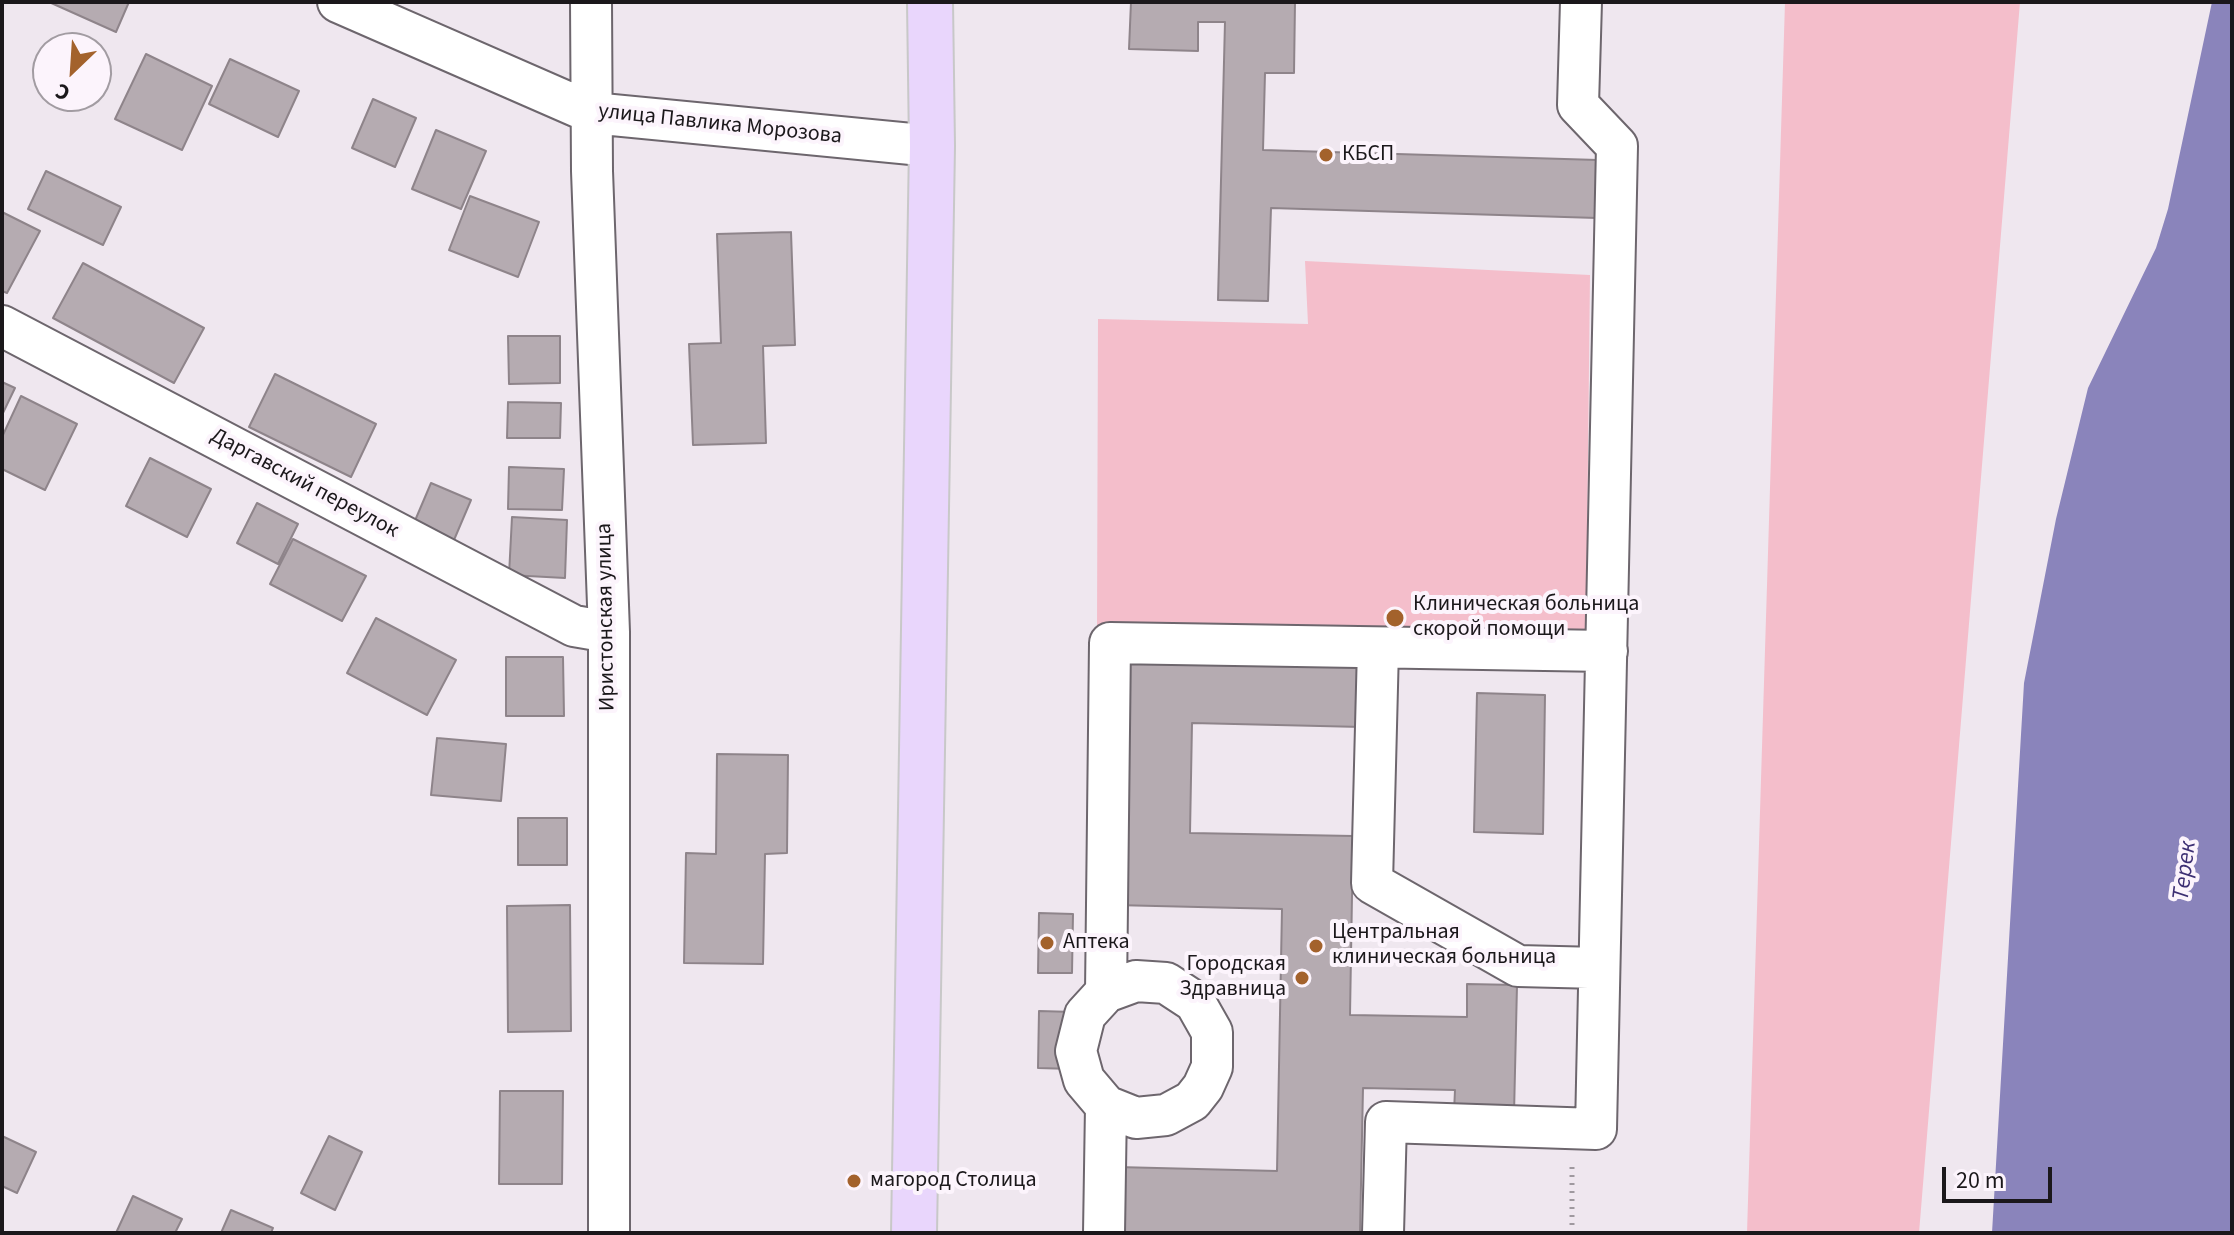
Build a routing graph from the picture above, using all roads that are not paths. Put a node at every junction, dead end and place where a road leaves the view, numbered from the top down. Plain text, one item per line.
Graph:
1 (338, 2) edge
2 (591, 2) edge
3 (930, 2) edge
4 (1581, 2) edge
5 (592, 113) junction
6 (932, 146) junction
7 (2, 326) edge
8 (609, 632) junction
9 (1378, 648) junction
10 (1607, 651) junction
11 (1599, 968) junction
12 (1106, 992) junction
13 (1106, 1106) junction
14 (609, 1233) edge
15 (914, 1233) edge
16 (1104, 1233) edge
17 (1383, 1233) edge

1 - 5 street, улица Павлика Морозова
2 - 5 street, Иристонская улица
3 - 6 main road
4 - 10 street
5 - 6 street, улица Павлика Морозова
5 - 8 street, Иристонская улица
6 - 15 main road
7 - 8 street, Даргавский переулок
8 - 14 street, Иристонская улица
9 - 10 street
9 - 11 street
9 - 12 street
10 - 11 street
11 - 17 street
12 - 13 street
12 - 13 street
13 - 16 street

